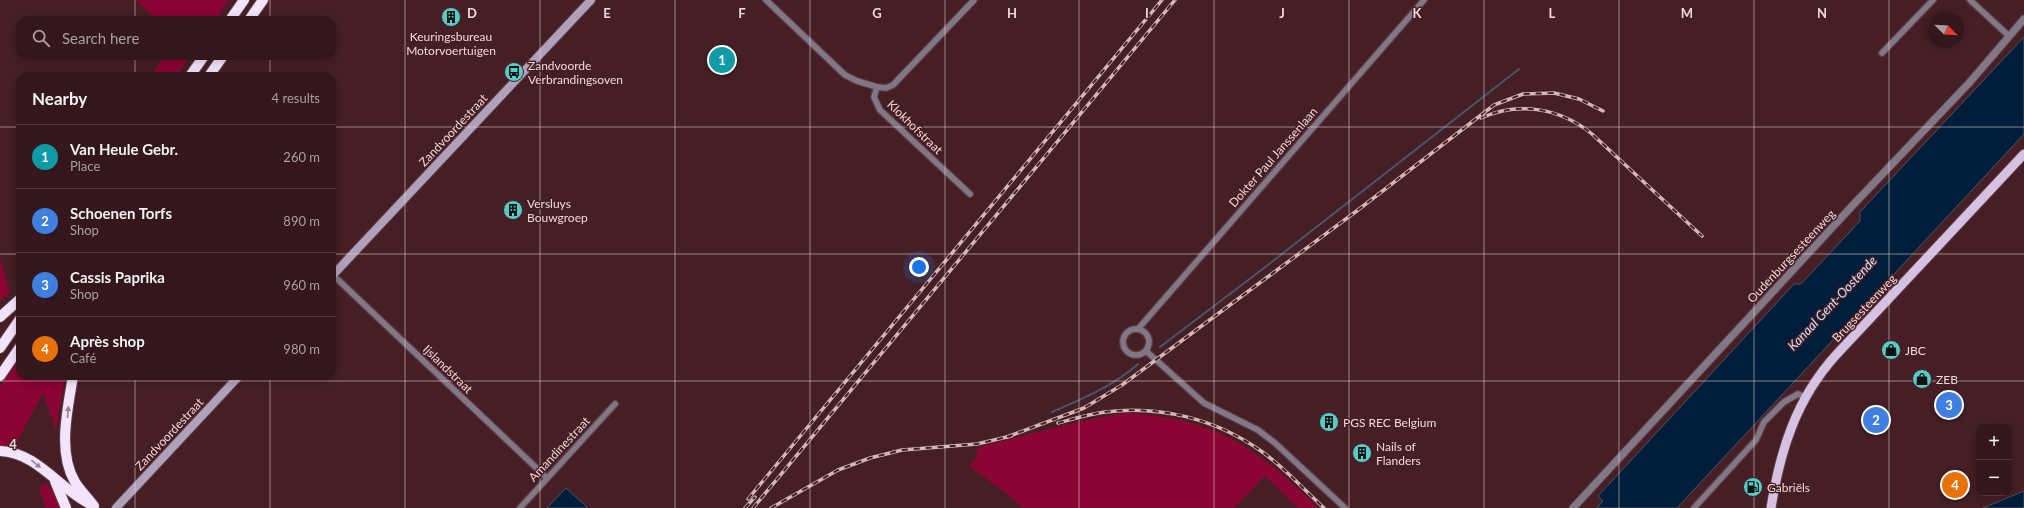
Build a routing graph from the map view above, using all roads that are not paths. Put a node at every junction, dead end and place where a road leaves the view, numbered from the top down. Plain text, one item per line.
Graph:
1 (244, 0) edge
2 (262, 0) edge
3 (591, 0) edge
4 (766, 0) edge
5 (974, 0) edge
6 (1424, 0) edge
7 (1933, 0) edge
8 (1970, 0) edge
9 (233, 16) edge
10 (251, 16) edge
11 (2024, 19) edge
12 (2008, 36) junction
13 (1882, 53) dead end
14 (201, 60) edge
15 (220, 60) edge
16 (193, 72) edge
17 (212, 72) edge
18 (877, 86) junction
19 (2024, 154) edge
20 (970, 194) dead end
21 (336, 273) edge
22 (336, 279) edge
23 (16, 303) edge
24 (0, 317) edge
25 (16, 325) edge
26 (1138, 329) junction
27 (0, 348) edge
28 (1146, 351) junction
29 (16, 353) edge
30 (0, 376) edge
31 (72, 380) edge
32 (235, 380) edge
33 (1805, 397) junction
34 (615, 404) dead end
35 (0, 451) edge
36 (547, 478) junction
37 (55, 480) junction
38 (96, 507) edge
39 (66, 508) edge
40 (116, 508) edge
41 (520, 508) edge
42 (1345, 508) edge
43 (1573, 508) edge
44 (1694, 508) edge
45 (1771, 508) edge

1 - 9 highway
2 - 10 highway
3 - 21 main road, Zandvoordestraat
4 - 18 street
5 - 18 street
6 - 26 street, Dokter Paul Janssenlaan
7 - 13 street
8 - 12 street
11 - 12 street, Oudenburgsesteenweg
12 - 43 street, Oudenburgsesteenweg
14 - 16 highway
15 - 17 highway
18 - 20 street, Klokhofstraat
19 - 33 main road, Brugsesteenweg
22 - 36 street, Ijslandstraat
23 - 24 highway
25 - 27 highway
26 - 28 street
26 - 28 street, Dokter Paul Janssenlaan
28 - 42 street
29 - 30 highway
38 -> 31 highway
32 - 40 main road, Zandvoordestraat
33 - 44 street
33 - 45 main road, Brugsesteenweg
34 - 36 street, Amandinestraat
35 -> 37 highway
36 - 41 street, Amandinestraat
37 - 38 highway
37 - 39 highway

